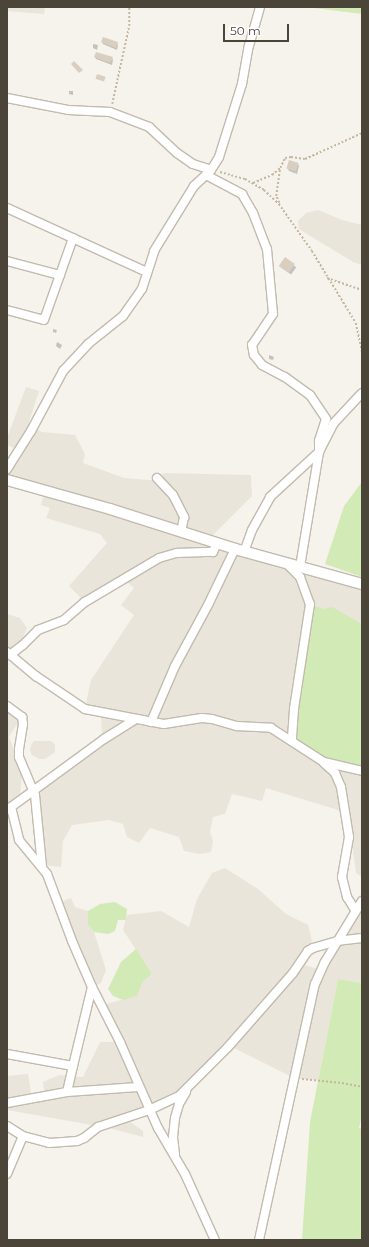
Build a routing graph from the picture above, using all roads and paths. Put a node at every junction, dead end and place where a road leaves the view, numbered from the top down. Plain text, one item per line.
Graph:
1 (129, 7) edge
2 (260, 7) edge
3 (7, 98) edge
4 (110, 112) junction
5 (362, 133) edge
6 (280, 168) junction
7 (208, 173) junction
8 (252, 183) junction
9 (279, 204) junction
10 (7, 208) edge
11 (73, 238) junction
12 (7, 261) edge
13 (147, 272) junction
14 (60, 275) junction
15 (327, 278) junction
16 (362, 290) edge
17 (7, 310) edge
18 (362, 352) edge
19 (362, 393) edge
20 (319, 452) junction
21 (7, 469) edge
22 (157, 478) dead end
23 (7, 480) edge
24 (181, 532) junction
25 (217, 543) junction
26 (240, 550) junction
27 (286, 563) junction
28 (300, 567) junction
29 (362, 584) edge
30 (9, 653) edge
31 (7, 706) edge
32 (135, 720) junction
33 (151, 722) junction
34 (292, 741) junction
35 (324, 762) junction
36 (362, 771) edge
37 (33, 790) junction
38 (9, 808) edge
39 (42, 866) junction
40 (362, 901) edge
41 (355, 910) junction
42 (362, 938) edge
43 (337, 941) junction
44 (92, 987) junction
45 (7, 1054) edge
46 (73, 1066) junction
47 (294, 1078) junction
48 (138, 1087) junction
49 (362, 1087) edge
50 (187, 1090) junction
51 (67, 1092) junction
52 (7, 1103) edge
53 (149, 1110) junction
54 (7, 1126) edge
55 (23, 1136) junction
56 (175, 1155) junction
57 (7, 1174) edge
58 (215, 1240) edge
59 (259, 1240) edge

1 - 4 path
2 - 7 street
3 - 4 street
4 - 7 street
5 - 6 path
6 - 8 path
6 - 9 path
7 - 8 path
7 - 13 street
7 - 20 street
8 - 9 path
9 - 15 path
10 - 11 street
11 - 13 street
11 - 14 street
12 - 14 street
13 - 21 street
14 - 17 street
15 - 16 path
15 - 18 path
19 - 20 street
20 - 26 street
20 - 28 street
22 - 24 street
23 - 24 street
24 - 25 street
25 - 26 street
25 - 30 street
26 - 27 street
26 - 33 street
27 - 28 street
27 - 34 street
28 - 29 street
30 - 32 street
31 - 37 street
32 - 33 street
32 - 37 street
33 - 34 street
34 - 35 street
35 - 36 street
35 - 41 street
37 - 38 street
37 - 39 street
38 - 39 street
39 - 44 street
40 - 41 street
41 - 43 street
42 - 43 street
43 - 47 street
43 - 50 street
44 - 46 street
44 - 48 street
45 - 46 street
46 - 51 street
47 - 49 path
47 - 59 street
48 - 51 street
48 - 53 street
50 - 53 street
50 - 56 street
51 - 52 street
53 - 55 street
53 - 56 street
54 - 55 street
55 - 57 street
56 - 58 street

